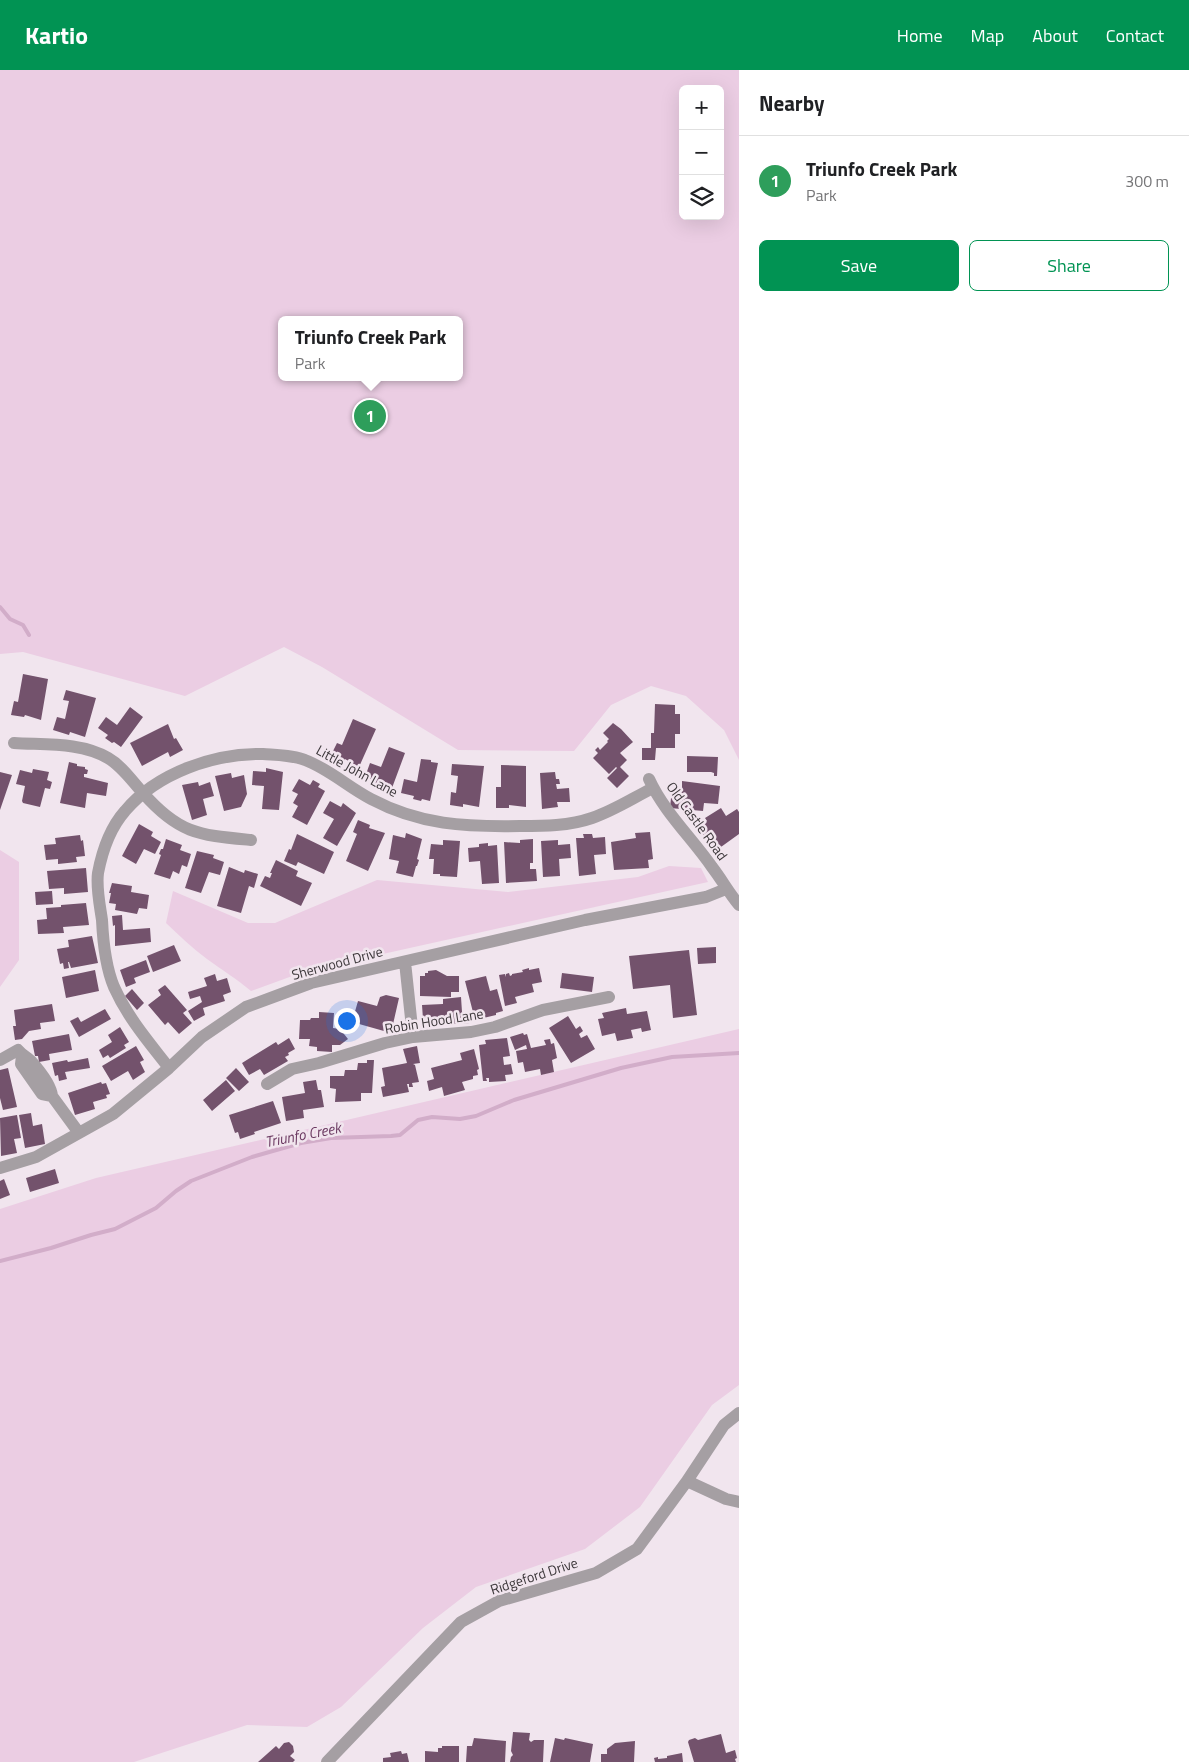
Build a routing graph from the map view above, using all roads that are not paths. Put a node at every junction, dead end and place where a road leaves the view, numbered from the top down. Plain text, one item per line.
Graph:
1 (14, 744) dead end
2 (651, 784) joint
3 (143, 794) junction
4 (251, 840) dead end
5 (726, 889) junction
6 (739, 905) edge
7 (405, 962) junction
8 (609, 998) dead end
9 (413, 1037) junction
10 (0, 1060) edge
11 (169, 1068) junction
12 (267, 1084) dead end
13 (80, 1133) junction
14 (0, 1168) edge
15 (739, 1413) edge
16 (687, 1481) junction
17 (739, 1502) edge
18 (327, 1762) edge

1 - 3 street
2 - 3 street, Little John Lane
2 - 5 street, Old Castle Road
3 - 4 street
3 - 11 street, Little John Lane
5 - 6 street, Old Castle Road
5 - 7 street, Sherwood Drive
7 - 9 street
7 - 11 street, Sherwood Drive
8 - 9 street, Robin Hood Lane
9 - 12 street, Robin Hood Lane
10 - 13 street
11 - 13 street, Sherwood Drive
13 - 14 street, Sherwood Drive
15 - 16 street, Ridgeford Drive
16 - 17 street
16 - 18 street, Ridgeford Drive

